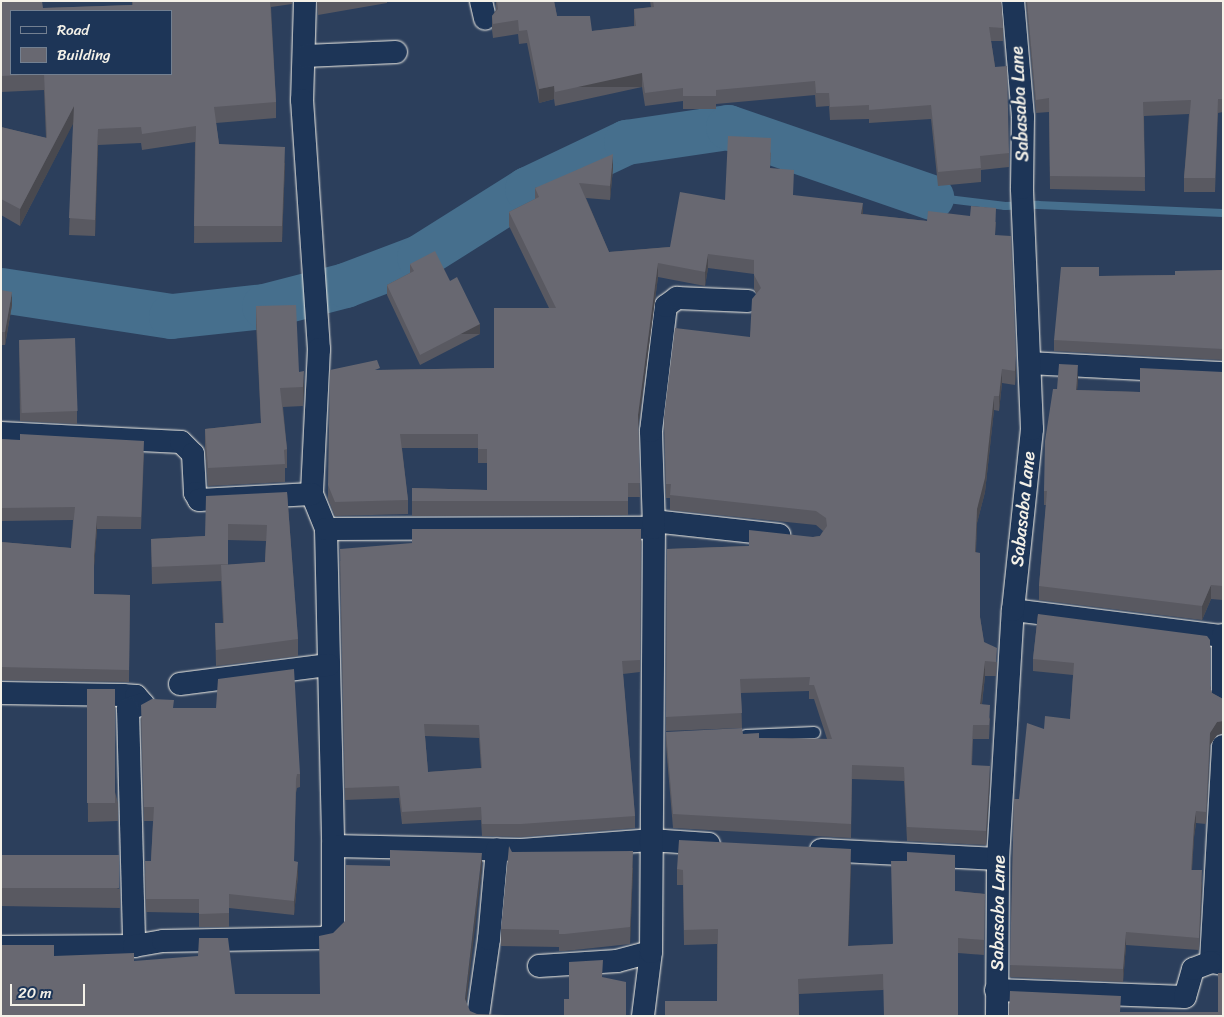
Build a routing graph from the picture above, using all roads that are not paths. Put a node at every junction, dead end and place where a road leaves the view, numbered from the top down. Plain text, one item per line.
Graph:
1 (305, 1) edge
2 (1014, 1) edge
3 (396, 52) dead end
4 (305, 56) junction
5 (748, 301) dead end
6 (1030, 363) junction
7 (1223, 372) edge
8 (1, 433) edge
9 (312, 494) junction
10 (654, 525) junction
11 (326, 529) junction
12 (805, 538) edge
13 (1013, 610) junction
14 (1223, 636) edge
15 (329, 665) junction
16 (180, 684) dead end
17 (1, 693) edge
18 (1223, 698) edge
19 (814, 732) dead end
20 (729, 735) edge
21 (1223, 746) edge
22 (650, 840) junction
23 (333, 846) junction
24 (728, 846) edge
25 (497, 849) junction
26 (796, 849) edge
27 (998, 860) junction
28 (1, 946) edge
29 (134, 946) junction
30 (651, 952) junction
31 (1217, 963) edge
32 (539, 966) dead end
33 (996, 990) junction
34 (478, 1016) edge
35 (643, 1016) edge
36 (997, 1016) edge

1 - 4 street
2 - 6 street, Sabasaba Lane
3 - 4 street
4 - 9 street
5 - 10 street
6 - 7 street
6 - 13 street, Sabasaba Lane
8 - 9 street
9 - 11 street
10 - 11 street
10 - 12 street
10 - 22 street
11 - 15 street
13 - 14 street
13 - 27 street, Sabasaba Lane
14 - 18 street
15 - 16 street
15 - 23 street
17 - 29 street
19 - 20 lane
21 - 31 street
22 - 24 street
22 - 25 street
22 - 30 street
23 - 25 street
23 - 29 street
25 - 34 street
26 - 27 street
27 - 33 street, Sabasaba Lane
28 - 29 street
30 - 32 street
30 - 35 street
31 - 33 street
33 - 36 street, Sabasaba Lane

